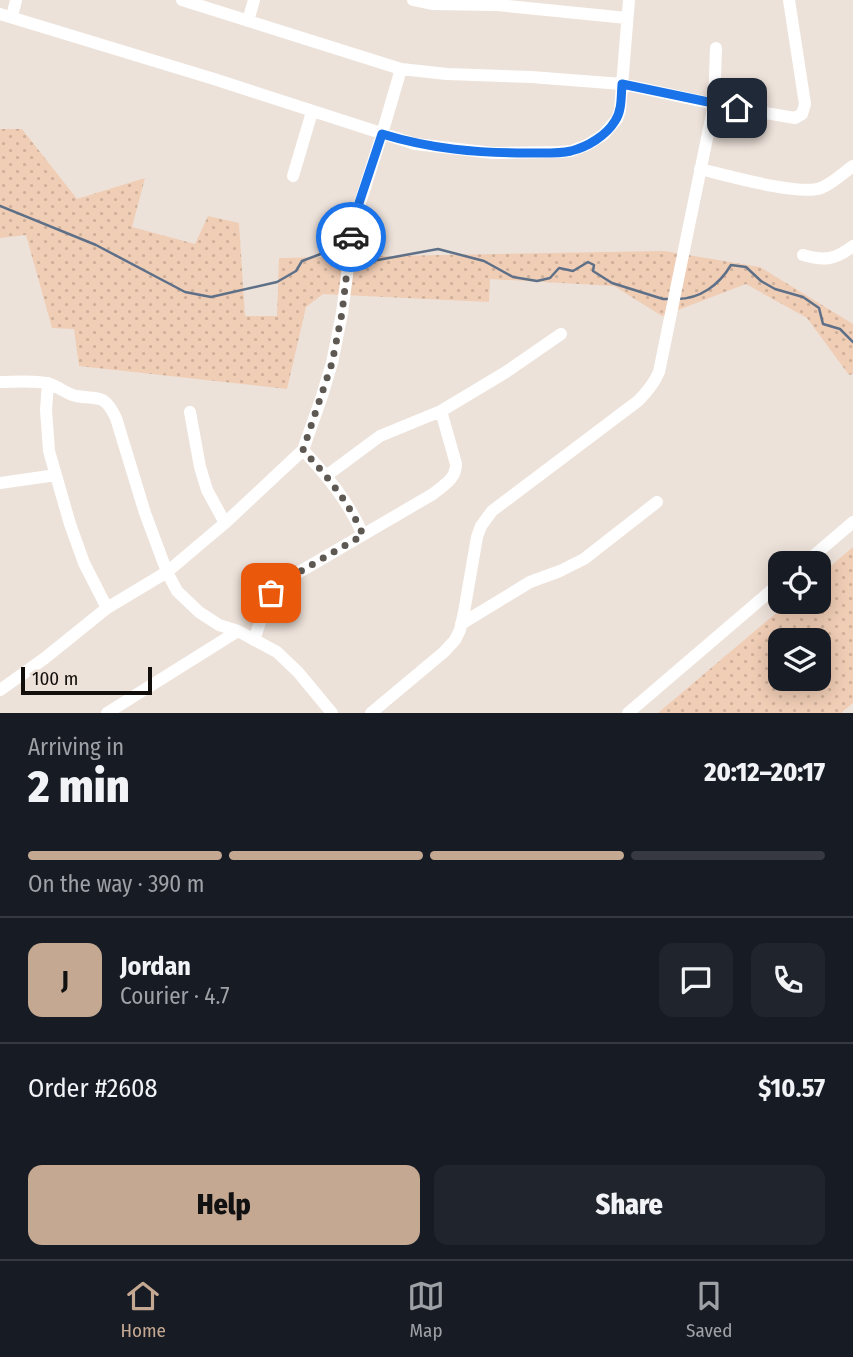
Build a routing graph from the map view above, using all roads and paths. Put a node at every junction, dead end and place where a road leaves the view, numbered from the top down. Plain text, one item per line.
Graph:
1 (16, 0) edge
2 (182, 0) edge
3 (254, 0) edge
4 (413, 0) edge
5 (629, 0) edge
6 (789, 0) edge
7 (6, 15) edge
8 (627, 18) junction
9 (248, 21) junction
10 (716, 48) dead end
11 (401, 69) junction
12 (622, 84) junction
13 (714, 104) junction
14 (312, 112) junction
15 (382, 134) junction
16 (853, 166) edge
17 (700, 169) junction
18 (293, 176) dead end
19 (853, 246) edge
20 (803, 254) dead end
21 (561, 334) dead end
22 (0, 382) edge
23 (48, 383) junction
24 (441, 411) junction
25 (190, 412) dead end
26 (303, 450) junction
27 (55, 475) junction
28 (326, 476) junction
29 (0, 483) edge
30 (657, 502) dead end
31 (853, 522) edge
32 (225, 523) junction
33 (363, 535) junction
34 (819, 551) edge
35 (167, 572) junction
36 (768, 593) edge
37 (107, 608) junction
38 (461, 624) junction
39 (238, 631) junction
40 (254, 640) junction
41 (0, 690) edge
42 (107, 713) edge
43 (332, 713) edge
44 (371, 713) edge
45 (628, 713) edge

1 - 7 street
2 - 9 street
3 - 9 street
4 - 8 street
5 - 8 street
6 - 13 street
7 - 14 street
8 - 12 street
9 - 11 street
10 - 13 street
11 - 12 street
11 - 15 street
12 - 13 street
12 - 15 street
13 - 17 street
14 - 15 street
14 - 18 street
15 - 26 street
16 - 17 street
17 - 38 street
19 - 20 street
21 - 24 street
22 - 23 street
23 - 27 street
23 - 35 street
24 - 28 street
24 - 33 street
25 - 32 street
26 - 28 street
26 - 32 street
27 - 29 street
27 - 37 street
28 - 33 street
30 - 38 street
31 - 34 street
32 - 35 street
33 - 40 street
35 - 37 street
35 - 39 street
36 - 45 street
37 - 41 street
38 - 44 street
39 - 40 street
39 - 42 street
40 - 43 street

